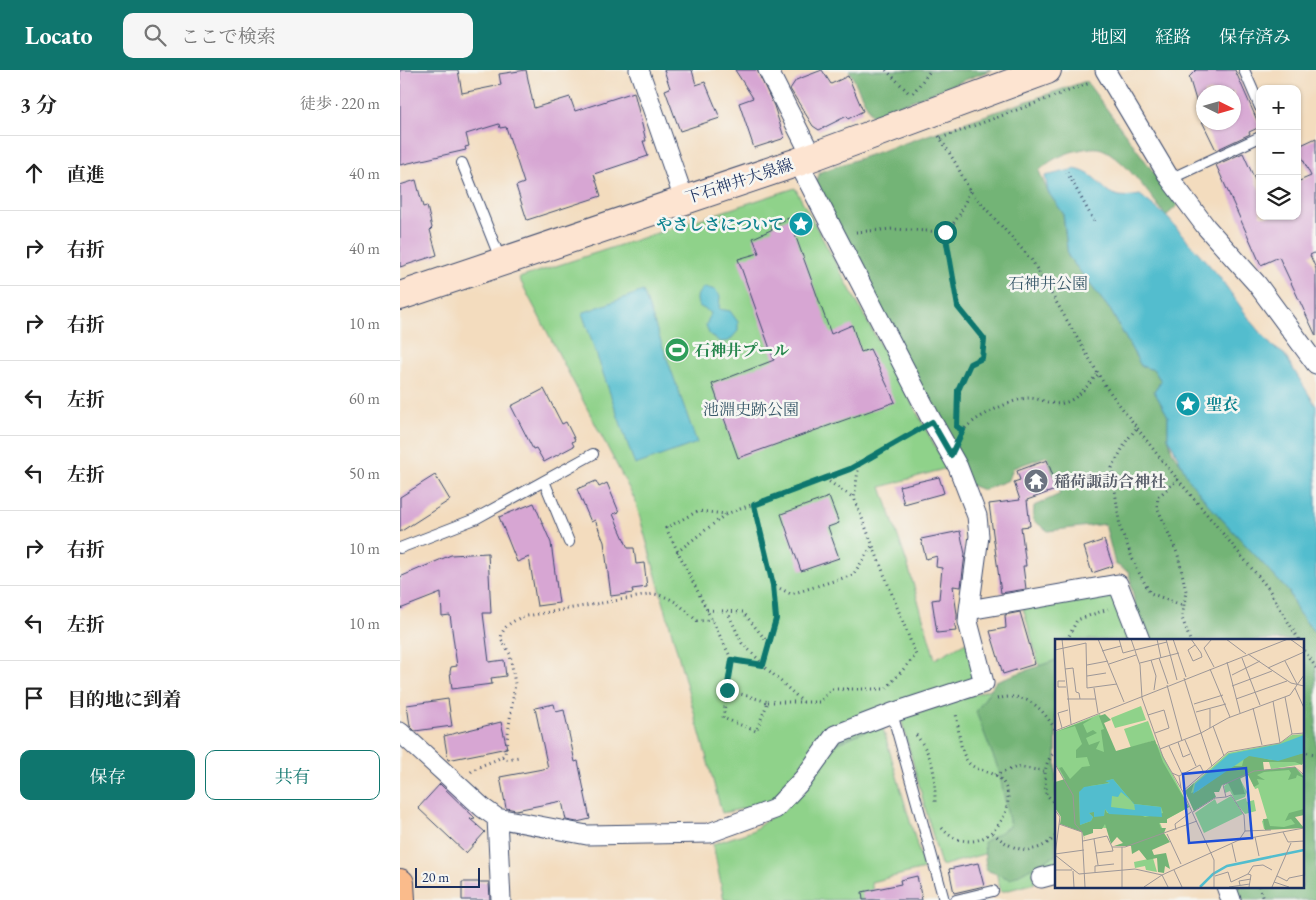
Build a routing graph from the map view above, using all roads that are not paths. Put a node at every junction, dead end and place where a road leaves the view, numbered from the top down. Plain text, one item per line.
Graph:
1 (639, 70) edge
2 (768, 70) edge
3 (1047, 70) edge
4 (1244, 70) edge
5 (1099, 76) edge
6 (1256, 97) edge
7 (1256, 139) edge
8 (805, 159) junction
9 (462, 163) dead end
10 (1170, 179) junction
11 (684, 199) junction
12 (501, 261) junction
13 (400, 296) edge
14 (1313, 356) edge
15 (593, 454) dead end
16 (544, 481) junction
17 (569, 542) dead end
18 (400, 548) edge
19 (969, 610) junction
20 (1140, 639) edge
21 (892, 713) junction
22 (400, 732) edge
23 (498, 818) junction
24 (400, 883) edge
25 (1227, 888) edge
26 (994, 891) dead end
27 (401, 900) edge
28 (501, 900) edge
29 (944, 900) edge
30 (956, 900) edge
31 (1231, 900) edge

1 - 11 street
2 - 8 street
3 - 8 main road, 下石神井大泉線
4 - 6 lane
5 - 10 street
7 - 10 lane
8 - 11 main road, 下石神井大泉線
8 - 19 street
9 - 12 lane
10 - 14 street
11 - 12 main road, 下石神井大泉線
12 - 13 main road, 下石神井大泉線
15 - 16 lane
16 - 17 lane
16 - 18 lane
19 - 20 street
19 - 21 street
21 - 23 street
21 - 29 lane
22 - 23 street
23 - 28 street
24 - 27 main road
25 - 31 street
26 - 30 lane

